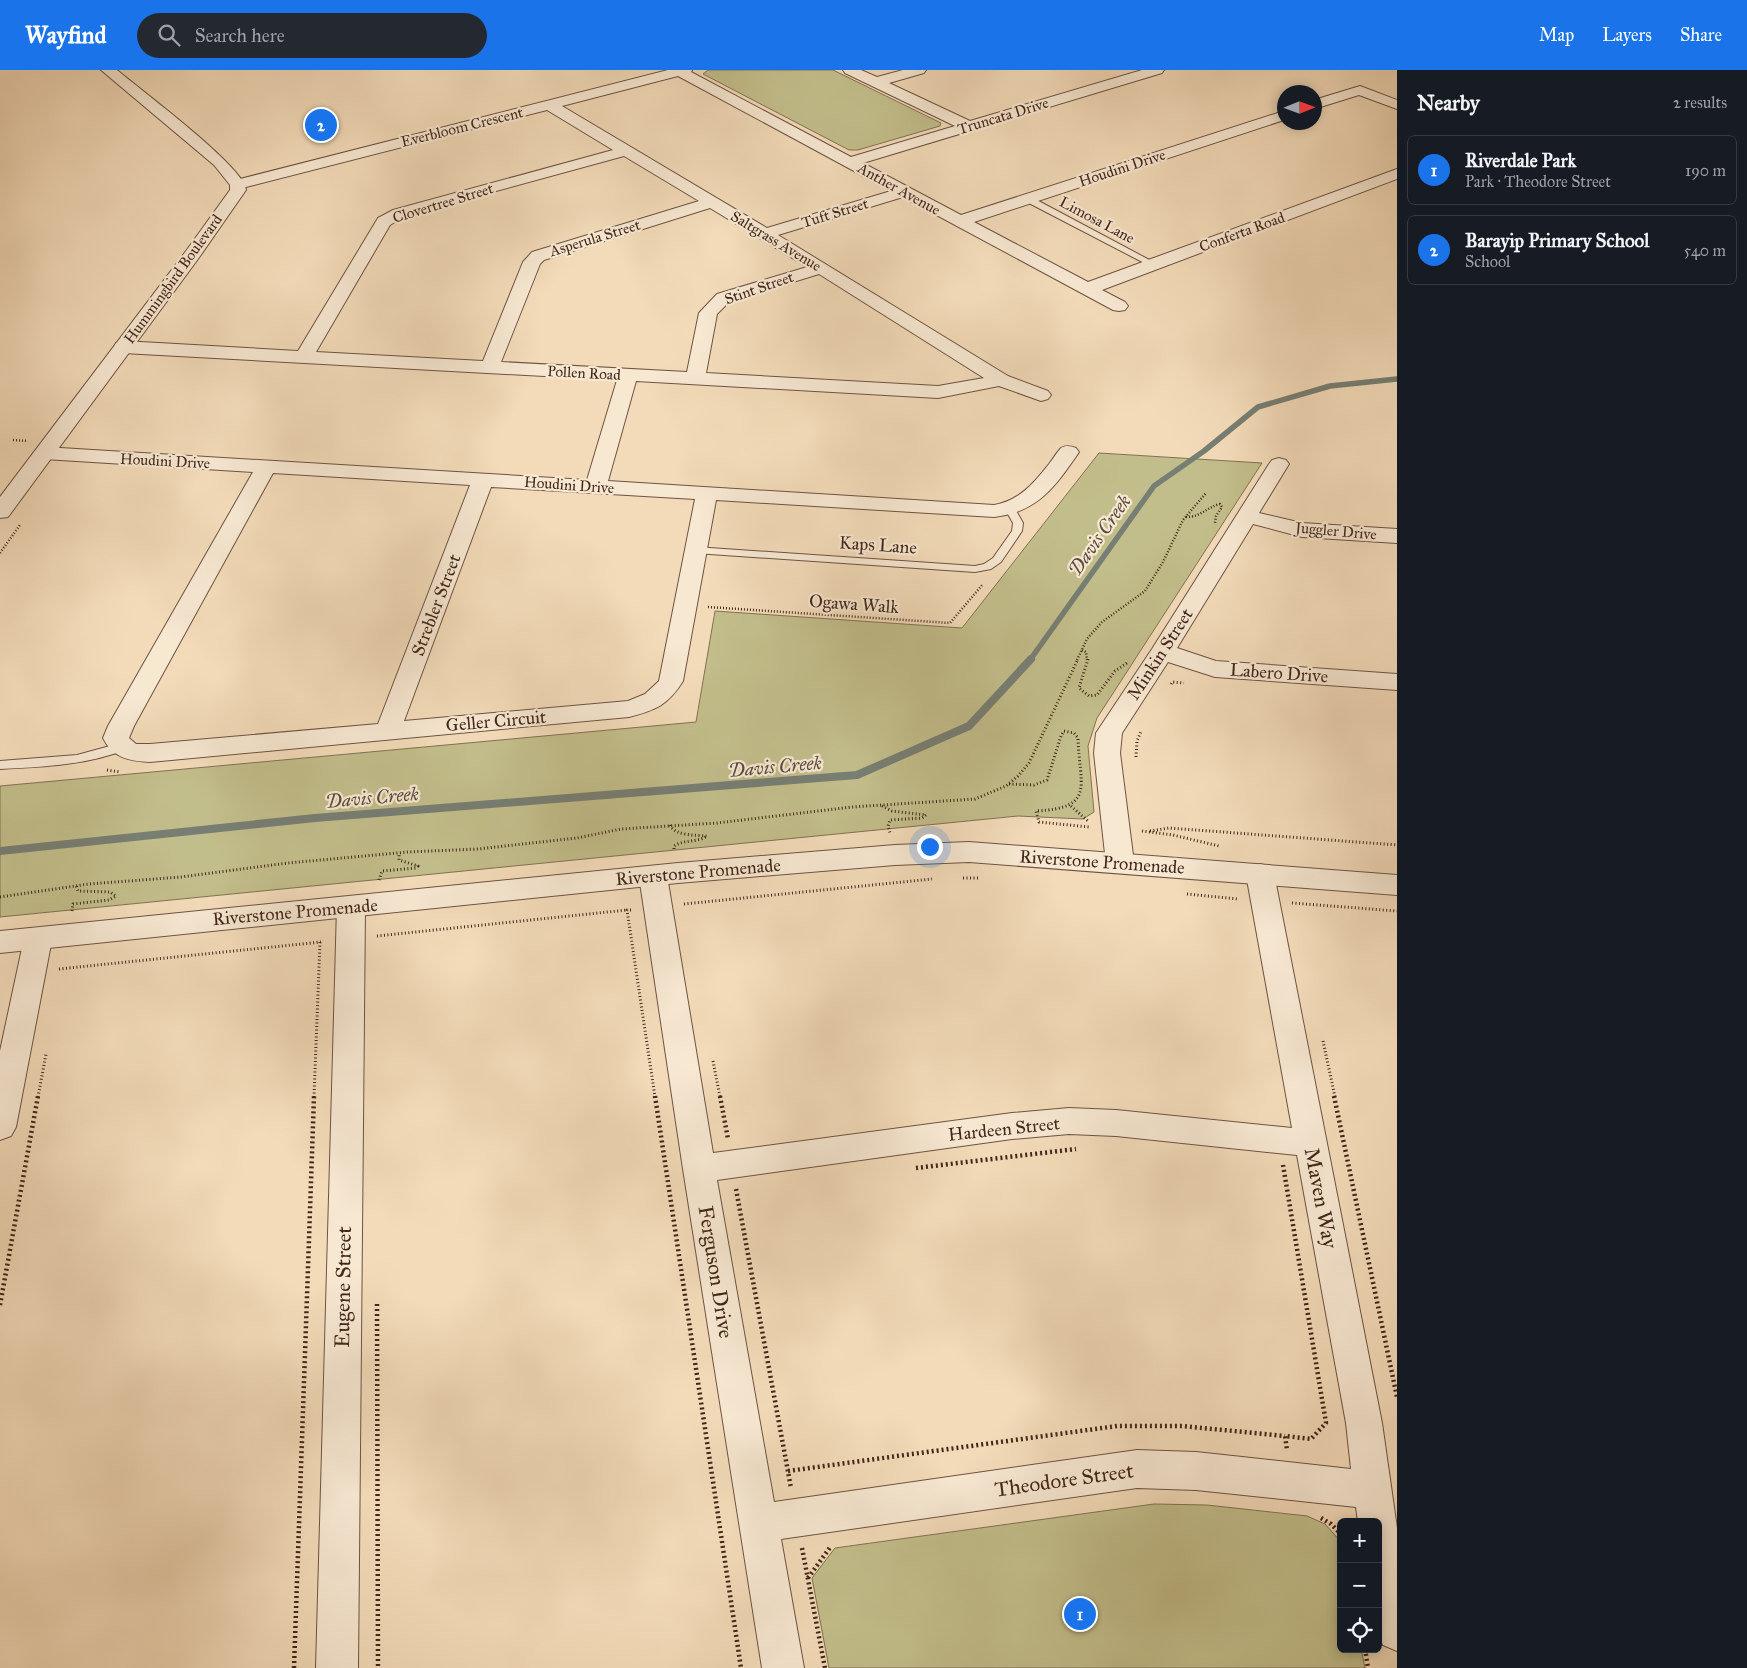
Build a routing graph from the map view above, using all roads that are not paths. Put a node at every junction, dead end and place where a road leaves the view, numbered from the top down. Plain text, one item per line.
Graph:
1 (108, 70) edge
2 (850, 70) edge
3 (918, 70) edge
4 (1157, 70) edge
5 (682, 71) edge
6 (613, 77) dead end
7 (876, 82) junction
8 (627, 84) junction
9 (1322, 102) edge
10 (550, 105) junction
11 (1397, 105) edge
12 (1277, 117) edge
13 (968, 126) junction
14 (626, 151) junction
15 (850, 162) junction
16 (1397, 174) edge
17 (238, 184) junction
18 (904, 192) junction
19 (1028, 199) junction
20 (711, 203) junction
21 (1299, 210) junction
22 (1316, 218) dead end
23 (960, 221) junction
24 (766, 234) junction
25 (1153, 264) junction
26 (821, 268) junction
27 (1087, 289) junction
28 (1119, 306) dead end
29 (123, 347) junction
30 (303, 358) junction
31 (490, 367) junction
32 (628, 375) junction
33 (695, 378) junction
34 (1001, 380) junction
35 (1041, 395) dead end
36 (36, 447) junction
37 (1069, 452) dead end
38 (1279, 464) dead end
39 (266, 467) junction
40 (483, 480) junction
41 (596, 486) junction
42 (707, 494) junction
43 (1010, 509) junction
44 (0, 512) edge
45 (1246, 516) junction
46 (1397, 536) edge
47 (695, 550) junction
48 (1163, 652) junction
49 (1397, 682) edge
50 (388, 730) junction
51 (121, 747) junction
52 (0, 765) edge
53 (1120, 863) junction
54 (666, 875) junction
55 (1397, 885) edge
56 (1259, 897) junction
57 (355, 934) junction
58 (38, 938) junction
59 (0, 942) edge
60 (0, 1127) edge
61 (1310, 1143) junction
62 (699, 1169) junction
63 (1375, 1506) edge
64 (758, 1524) junction
65 (1382, 1551) edge
66 (1397, 1632) edge
67 (337, 1668) edge
68 (783, 1668) edge

1 - 17 street
2 - 7 street
3 - 7 street
4 - 13 street, Truncata Drive
5 - 8 street, Everbloom Crescent
5 - 15 street, Anther Avenue
6 - 8 street
7 - 13 street
8 - 10 street, Everbloom Crescent
9 - 11 street
10 - 14 street, Saltgrass Avenue
10 - 17 street, Everbloom Crescent
12 - 19 street, Houdini Drive
13 - 15 street, Truncata Drive
14 - 20 street, Saltgrass Avenue
14 - 30 street, Clovertree Street
15 - 18 street, Anther Avenue
16 - 21 street, Conferta Road
17 - 29 street, Hummingbird Boulevard
18 - 23 street, Anther Avenue
18 - 24 street, Tuft Street
19 - 23 street, Houdini Drive
19 - 25 lane, Limosa Lane
20 - 24 street, Saltgrass Avenue
20 - 31 street, Asperula Street
21 - 22 street
21 - 25 street, Conferta Road
23 - 27 street, Anther Avenue
24 - 26 street, Saltgrass Avenue
25 - 27 street, Conferta Road
26 - 33 street, Stint Street
26 - 34 street, Saltgrass Avenue
27 - 28 street, Anther Avenue
29 - 30 street, Pollen Road
29 - 36 street, Hummingbird Boulevard
30 - 31 street, Pollen Road
31 - 32 street, Pollen Road
32 - 33 street, Pollen Road
32 - 41 street
33 - 34 street, Pollen Road
34 - 35 street
36 - 39 street, Houdini Drive
36 - 44 street, Hummingbird Boulevard
37 - 43 street, Houdini Drive
38 - 45 street, Minkin Street
39 - 40 street, Houdini Drive
39 - 51 street
40 - 41 street, Houdini Drive
40 - 50 street, Strebler Street
41 - 42 street, Houdini Drive
42 - 43 street, Houdini Drive
42 - 47 street, Geller Circuit
43 - 47 lane, Kaps Lane
45 - 46 street, Juggler Drive
45 - 48 street, Minkin Street
47 - 50 street, Geller Circuit
48 - 49 street, Labero Drive
48 - 53 street, Minkin Street
50 - 51 street, Geller Circuit
51 - 52 lane
53 - 54 street, Riverstone Promenade
53 - 56 street, Riverstone Promenade
54 - 57 street, Riverstone Promenade
54 - 62 street, Ferguson Drive
55 - 56 street, Riverstone Promenade
56 - 61 street, Maven Way
57 - 58 street, Riverstone Promenade
57 - 67 street, Eugene Street
58 - 59 street, Riverstone Promenade
58 - 60 street
61 - 62 street, Hardeen Street
61 - 63 street, Maven Way
62 - 64 street, Ferguson Drive
63 - 64 street, Theodore Street
64 - 68 street, Ferguson Drive
65 - 66 street

